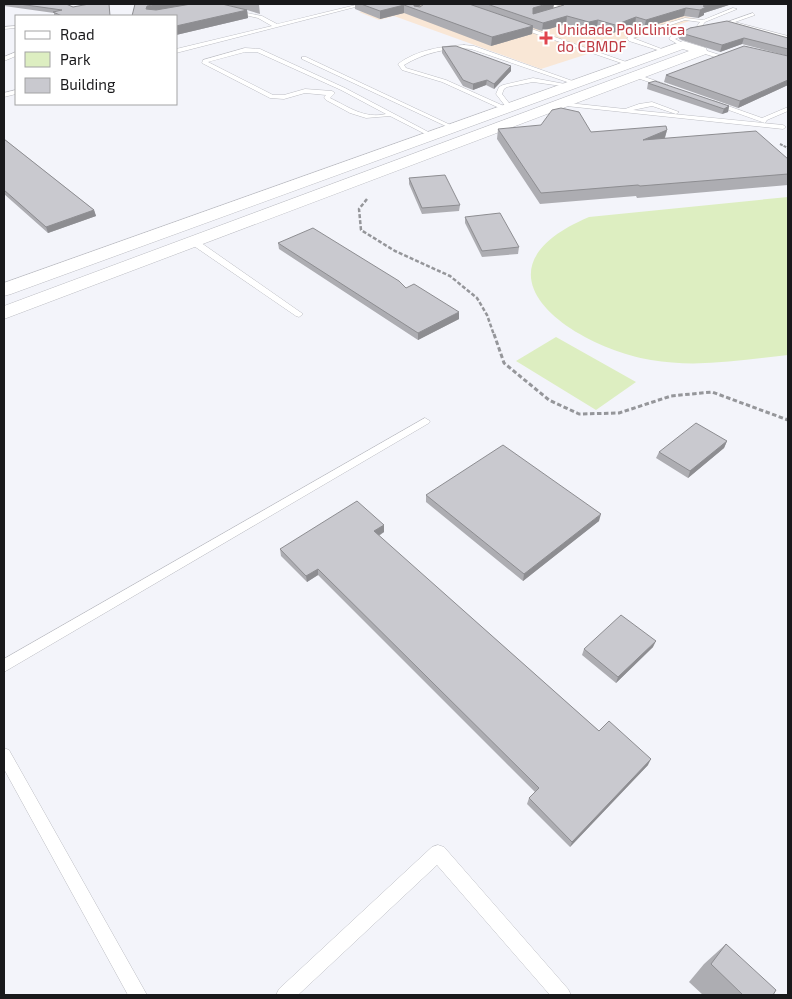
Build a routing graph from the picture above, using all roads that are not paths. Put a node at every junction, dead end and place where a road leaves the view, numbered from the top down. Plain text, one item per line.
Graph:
1 (266, 4) edge
2 (271, 4) edge
3 (365, 4) edge
4 (553, 4) edge
5 (226, 9) edge
6 (735, 9) dead end
7 (753, 14) dead end
8 (542, 17) edge
9 (703, 21) junction
10 (730, 22) junction
11 (510, 24) edge
12 (276, 26) junction
13 (698, 27) junction
14 (788, 38) edge
15 (178, 50) edge
16 (727, 52) edge
17 (672, 53) junction
18 (706, 55) junction
19 (718, 56) junction
20 (304, 58) dead end
21 (634, 70) junction
22 (575, 85) junction
23 (672, 88) edge
24 (343, 90) junction
25 (329, 94) junction
26 (708, 101) edge
27 (558, 104) junction
28 (788, 109) edge
29 (626, 110) junction
30 (505, 113) junction
31 (392, 114) junction
32 (691, 118) junction
33 (762, 120) junction
34 (454, 128) junction
35 (786, 128) edge
36 (433, 136) junction
37 (300, 184) junction
38 (320, 193) junction
39 (194, 242) junction
40 (45, 276) junction
41 (4, 290) edge
42 (60, 292) junction
43 (4, 314) edge
44 (300, 314) dead end
45 (425, 420) dead end
46 (4, 666) edge
47 (4, 755) edge
48 (138, 995) edge
49 (285, 995) edge
50 (562, 995) edge

1 - 2 lane
3 - 12 lane
4 - 8 lane
5 - 12 lane
6 - 9 lane
7 - 10 lane
9 - 13 lane
9 - 17 lane
10 - 13 lane
10 - 14 lane
11 - 21 lane
12 - 15 lane
13 - 17 lane
16 - 19 lane
17 - 18 street
17 - 21 street
18 - 19 lane
18 - 19 lane
20 - 34 lane
21 - 22 street
21 - 23 lane
21 - 27 street
22 - 30 street
22 - 30 lane
22 - 30 lane
24 - 25 lane
24 - 25 lane
24 - 31 lane
25 - 31 lane
26 - 33 lane
27 - 29 lane
27 - 30 street
28 - 33 lane
29 - 32 lane
29 - 32 lane
30 - 34 street
30 - 38 street
31 - 36 lane
32 - 35 lane
33 - 35 lane
34 - 36 street
36 - 37 street
37 - 38 street
37 - 40 street
38 - 39 street
39 - 42 street
39 - 44 lane
40 - 41 street
40 - 42 street
42 - 43 street
45 - 46 lane
47 - 48 lane
49 - 50 lane

